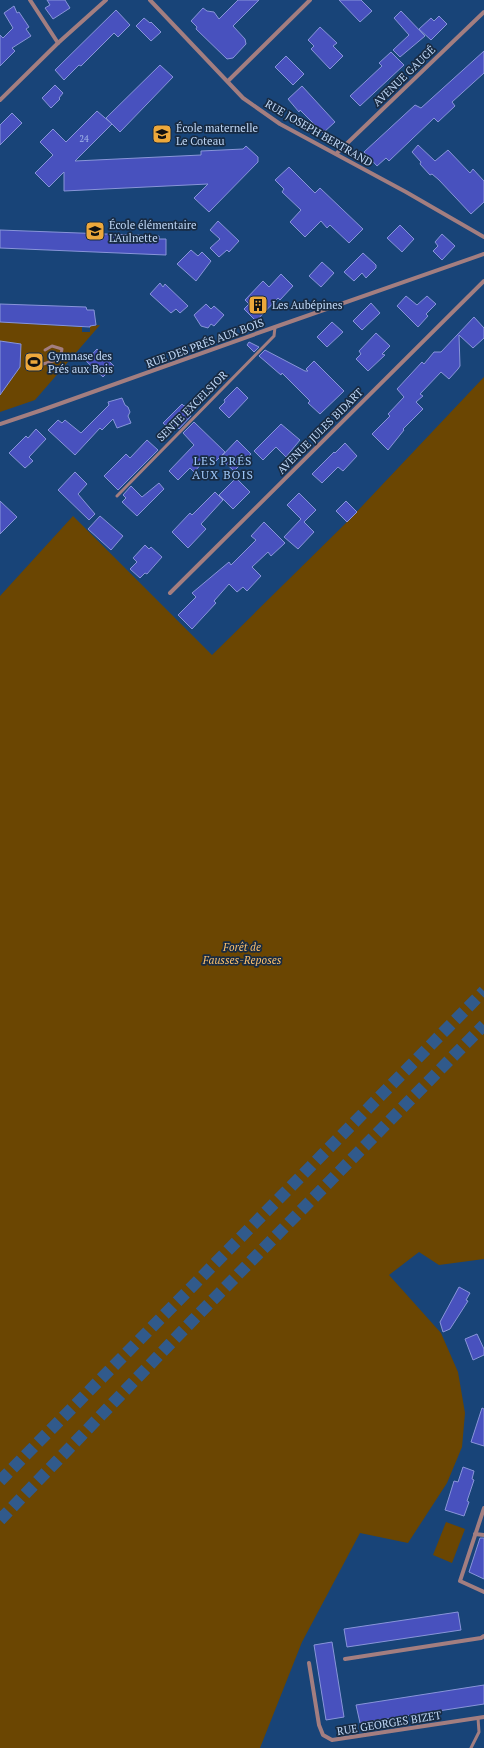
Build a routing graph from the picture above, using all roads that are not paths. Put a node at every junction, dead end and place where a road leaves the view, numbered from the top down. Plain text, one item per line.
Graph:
1 (30, 0) edge
2 (106, 0) edge
3 (150, 0) edge
4 (310, 0) edge
5 (484, 12) edge
6 (58, 43) junction
7 (228, 82) junction
8 (0, 100) edge
9 (337, 154) junction
10 (484, 237) edge
11 (484, 254) edge
12 (484, 281) edge
13 (275, 327) junction
14 (45, 350) dead end
15 (43, 364) dead end
16 (0, 424) edge
17 (117, 496) dead end
18 (170, 593) dead end
19 (484, 1508) edge
20 (476, 1534) junction
21 (484, 1535) edge
22 (484, 1592) edge
23 (484, 1636) edge
24 (345, 1659) dead end
25 (309, 1663) dead end
26 (484, 1717) edge
27 (478, 1718) junction
28 (471, 1748) edge

1 - 6 street
2 - 6 street
3 - 7 street, RUE JOSEPH BERTRAND
4 - 7 street
5 - 9 street, AVENUE GAUGÉ
6 - 8 street
7 - 9 street, RUE JOSEPH BERTRAND
9 - 10 street, RUE JOSEPH BERTRAND
11 - 13 street, RUE DES PRÉS AUX BOIS
12 - 18 street, AVENUE JULES BIDART
13 - 16 street, RUE DES PRÉS AUX BOIS
13 - 17 lane, SENTE EXCELSIOR
14 - 15 lane
19 - 20 street
20 - 21 street
20 - 22 street
23 - 24 street
25 - 27 street, RUE GEORGES BIZET
26 - 27 street, RUE GEORGES BIZET
27 - 28 lane

